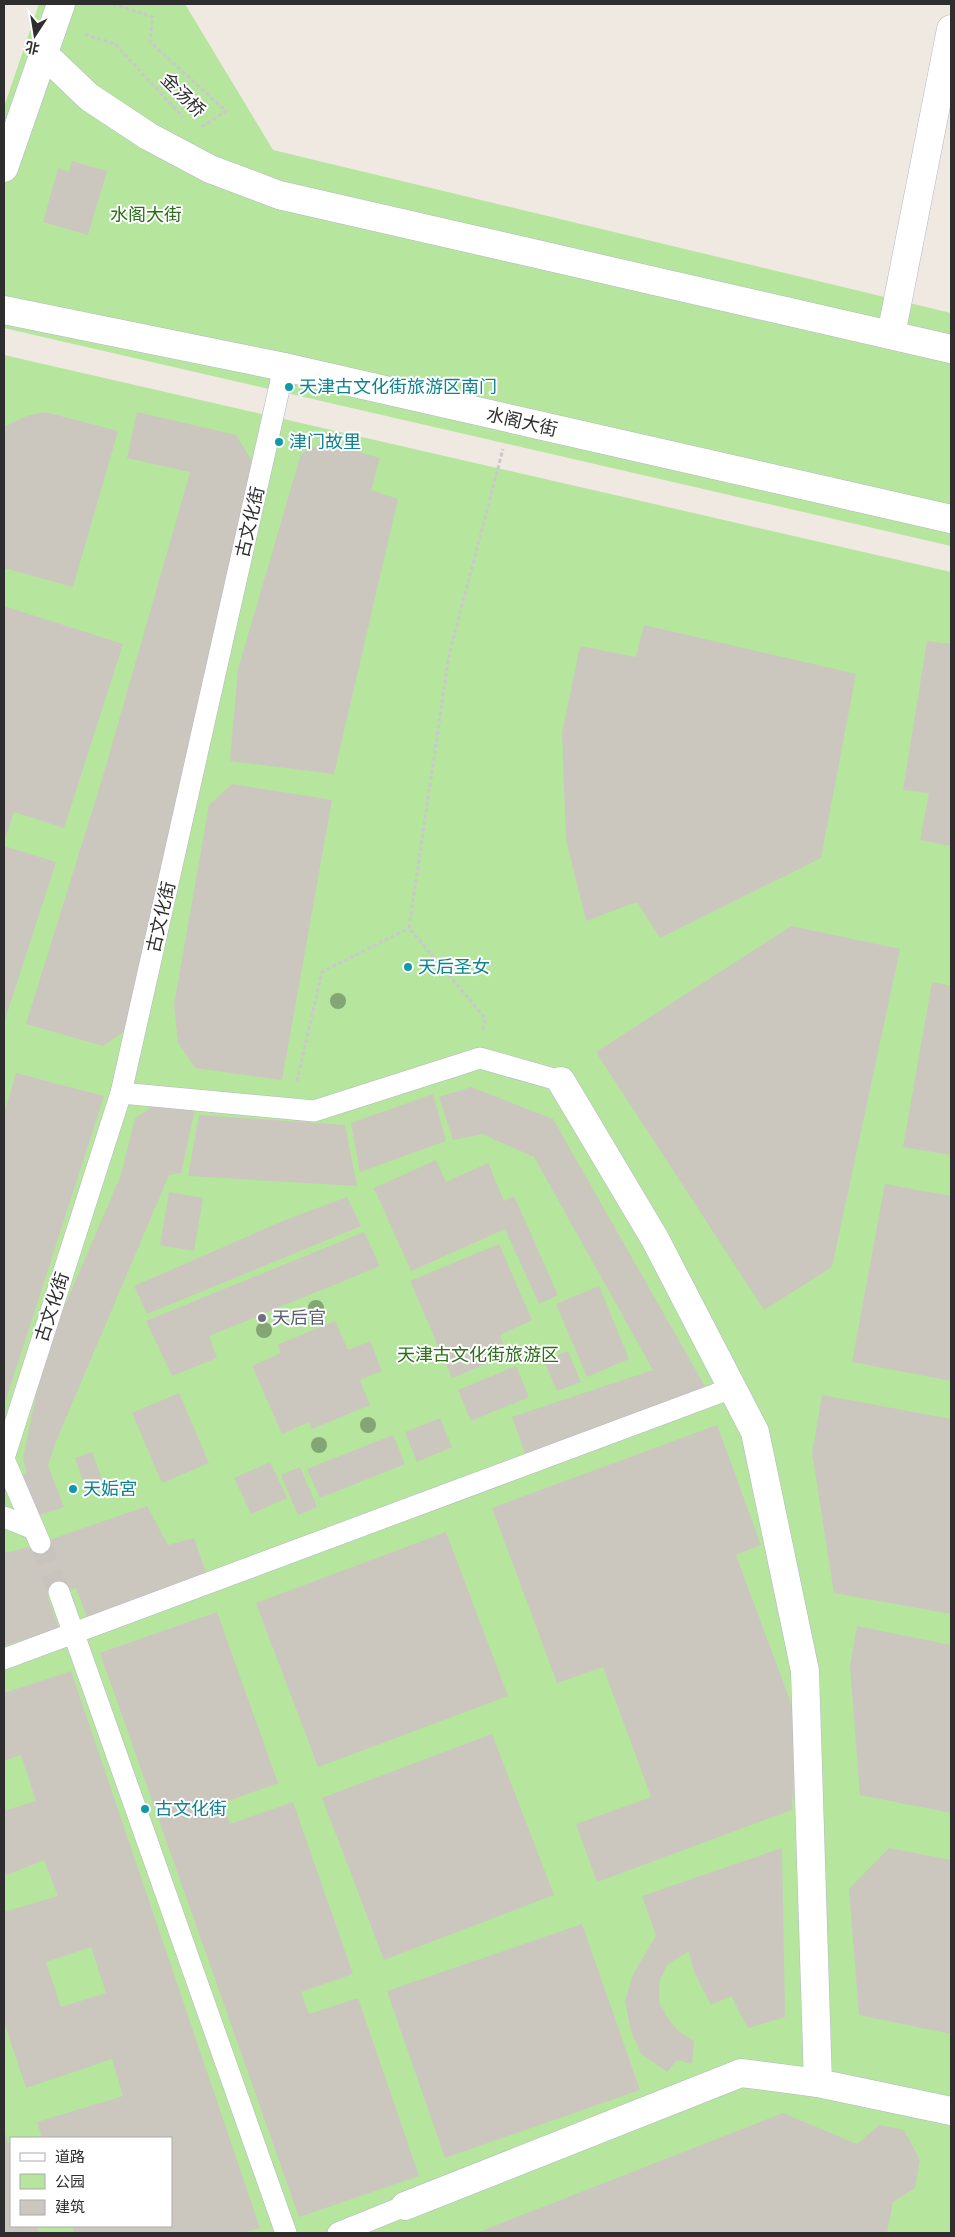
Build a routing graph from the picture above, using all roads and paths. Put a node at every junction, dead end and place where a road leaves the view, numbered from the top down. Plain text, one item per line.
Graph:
1 (113, 4) edge
2 (57, 14) edge
3 (951, 28) edge
4 (44, 54) junction
5 (189, 124) dead end
6 (196, 131) dead end
7 (4, 168) edge
8 (4, 310) edge
9 (891, 335) junction
10 (951, 349) edge
11 (284, 367) junction
12 (511, 420) junction
13 (951, 519) edge
14 (409, 928) junction
15 (480, 1058) junction
16 (561, 1080) joint
17 (121, 1093) junction
18 (291, 1109) junction
19 (732, 1388) junction
20 (4, 1458) edge
21 (4, 1517) edge
22 (59, 1592) tunnel mouth
23 (74, 1633) junction
24 (4, 1659) edge
25 (818, 2083) junction
26 (951, 2111) edge
27 (405, 2206) joint
28 (286, 2233) edge
29 (338, 2233) edge

1 - 6 path, 金汤桥
2 - 4 street
2 - 5 path, 金汤桥
3 - 9 street
4 - 7 street
4 - 9 street
8 - 11 street, 水阁大街
9 - 10 street
11 - 12 street, 水阁大街
11 - 17 street, 古文化街
12 - 13 street, 水阁大街
12 - 14 path
14 - 15 path
14 - 18 path
15 - 16 street
15 - 18 street
16 - 19 street
17 - 18 street
17 - 20 street, 古文化街
19 - 23 street
19 - 25 street
20 - 21 street, 古文化街
22 - 23 street
23 - 24 street
23 - 28 street
25 - 26 street
25 - 27 street
27 - 29 street

